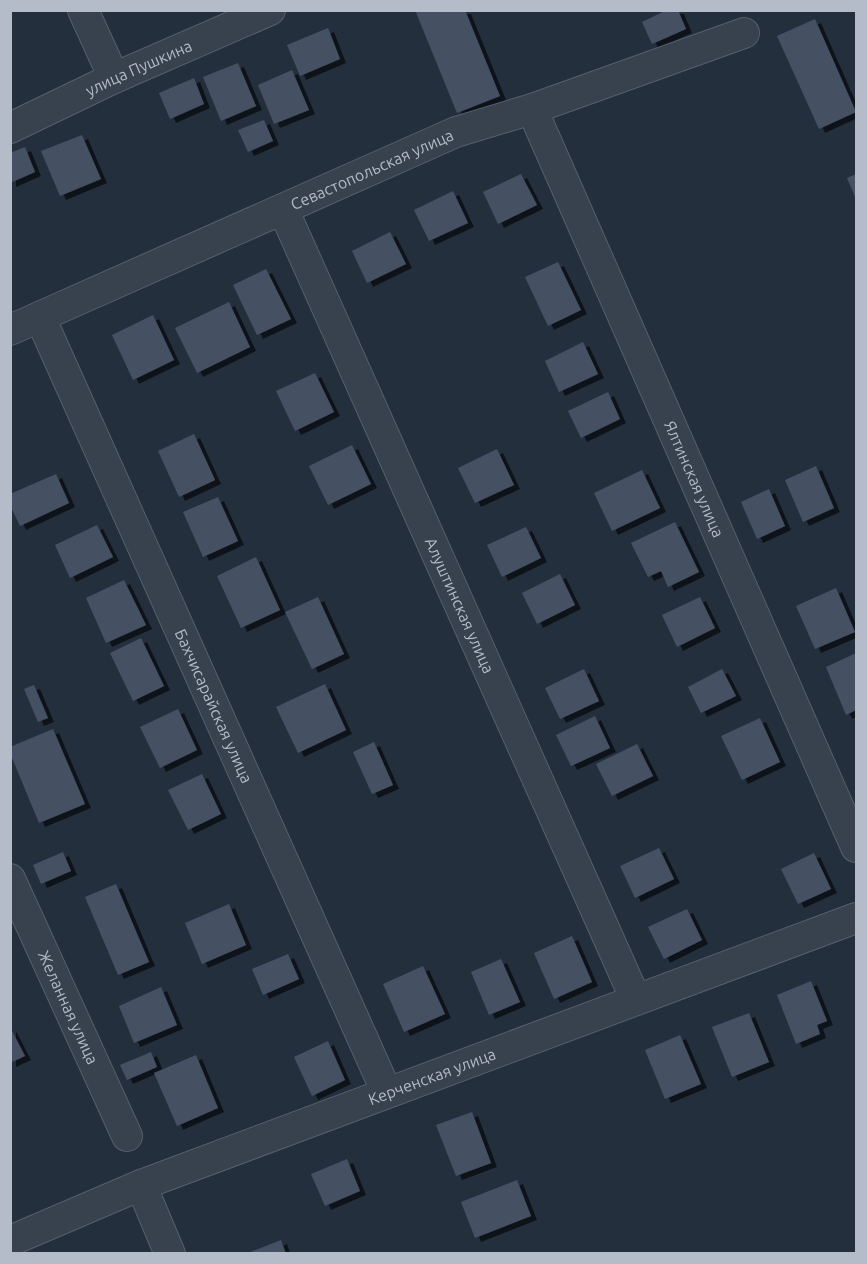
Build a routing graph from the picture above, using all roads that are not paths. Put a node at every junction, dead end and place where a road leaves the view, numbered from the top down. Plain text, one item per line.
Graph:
1 (83, 10) edge
2 (270, 10) edge
3 (744, 33) dead end
4 (114, 78) junction
5 (532, 109) junction
6 (10, 128) edge
7 (283, 209) junction
8 (40, 317) junction
9 (10, 330) edge
10 (856, 848) edge
11 (10, 879) edge
12 (856, 918) edge
13 (636, 1000) junction
14 (387, 1094) junction
15 (127, 1136) dead end
16 (141, 1185) junction
17 (10, 1241) edge
18 (170, 1254) edge

1 - 4 street
2 - 4 street, улица Пушкина
3 - 5 street, Севастопольская улица
4 - 6 street, улица Пушкина
5 - 7 street, Севастопольская улица
5 - 10 street, Ялтинская улица
7 - 8 street, Севастопольская улица
7 - 13 street, Алуштинская улица
8 - 9 street, Севастопольская улица
8 - 14 street, Бахчисарайская улица
11 - 15 street, Желанная улица
12 - 13 street, Керченская улица
13 - 14 street, Керченская улица
14 - 16 street, Керченская улица
16 - 17 street, Керченская улица
16 - 18 street

